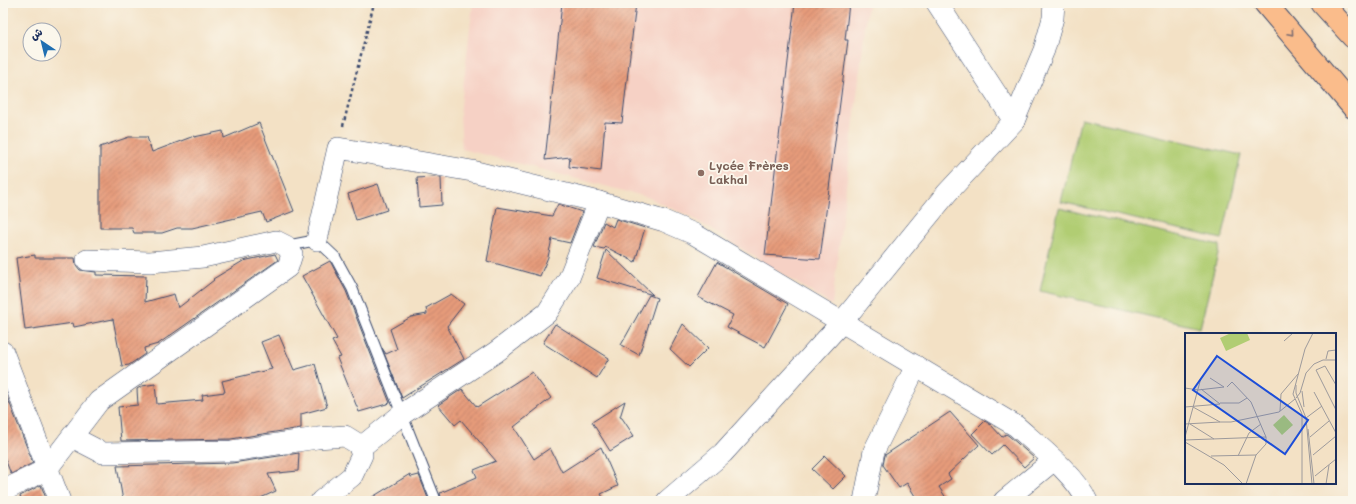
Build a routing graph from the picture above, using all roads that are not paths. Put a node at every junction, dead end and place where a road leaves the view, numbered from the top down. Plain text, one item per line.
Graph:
1 (937, 3) edge
2 (1054, 3) edge
3 (1265, 3) edge
4 (1322, 3) edge
5 (1351, 33) edge
6 (1353, 107) edge
7 (1014, 121) junction
8 (599, 202) junction
9 (317, 240) junction
10 (286, 246) junction
11 (87, 260) dead end
12 (842, 322) junction
13 (3, 352) edge
14 (916, 366) junction
15 (401, 415) junction
16 (72, 436) junction
17 (360, 448) junction
18 (1054, 460) junction
19 (47, 469) junction
20 (3, 491) edge
21 (60, 501) edge
22 (321, 501) edge
23 (436, 501) edge
24 (667, 501) edge
25 (864, 501) edge
26 (1004, 501) edge
27 (1087, 501) edge

1 - 7 street
2 - 7 street
3 -> 6 main road
4 - 5 main road
7 - 12 street
8 - 9 street
8 - 12 street
8 - 15 street
9 - 10 lane
9 - 15 lane
10 - 11 street
10 - 16 street
12 - 14 street
12 - 24 street
13 - 19 street
14 - 18 street
14 - 25 street
15 - 17 street
15 - 23 lane
16 - 17 street
16 - 19 street
17 - 22 street
18 - 26 street
18 - 27 street
19 - 20 street
19 - 21 street

